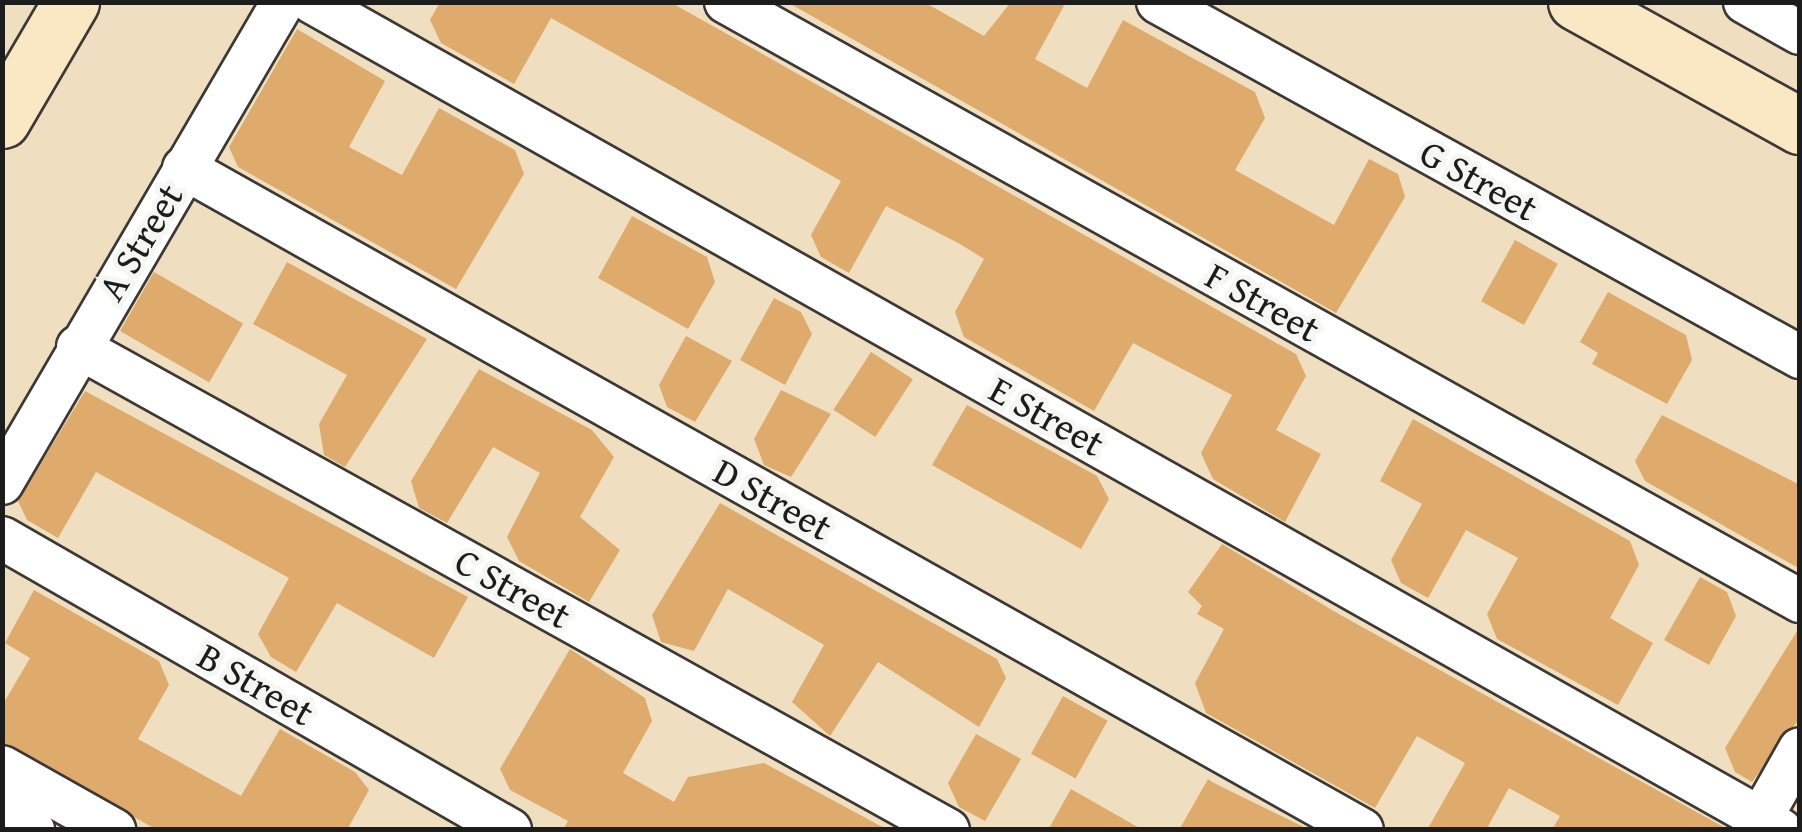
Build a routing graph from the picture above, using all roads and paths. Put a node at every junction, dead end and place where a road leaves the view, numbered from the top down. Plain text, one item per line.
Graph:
1 (71, 2) edge
2 (283, 2) edge
3 (312, 2) edge
4 (726, 2) edge
5 (1158, 2) edge
6 (1576, 2) edge
7 (1755, 5) edge
8 (1800, 33) edge
9 (2, 120) edge
10 (1800, 126) edge
11 (184, 168) junction
12 (78, 346) junction
13 (1800, 357) edge
14 (2, 483) edge
15 (2, 538) edge
16 (1800, 601) edge
17 (1800, 749) edge
18 (2, 767) edge
19 (2, 812) edge
20 (47, 820) edge
21 (1765, 826) edge
22 (114, 830) edge
23 (510, 830) edge
24 (948, 830) edge
25 (1362, 830) edge

1 - 9 main road
2 - 11 street, A Street
3 - 21 street, E Street
4 - 16 street, F Street
5 - 13 street, G Street
6 - 10 main road
7 - 8 street
11 - 12 street, A Street
11 - 25 street, D Street
12 - 14 street, A Street
12 - 24 street, C Street
15 - 23 street, B Street
17 - 21 street
18 - 20 street
19 - 20 street
20 - 22 street

